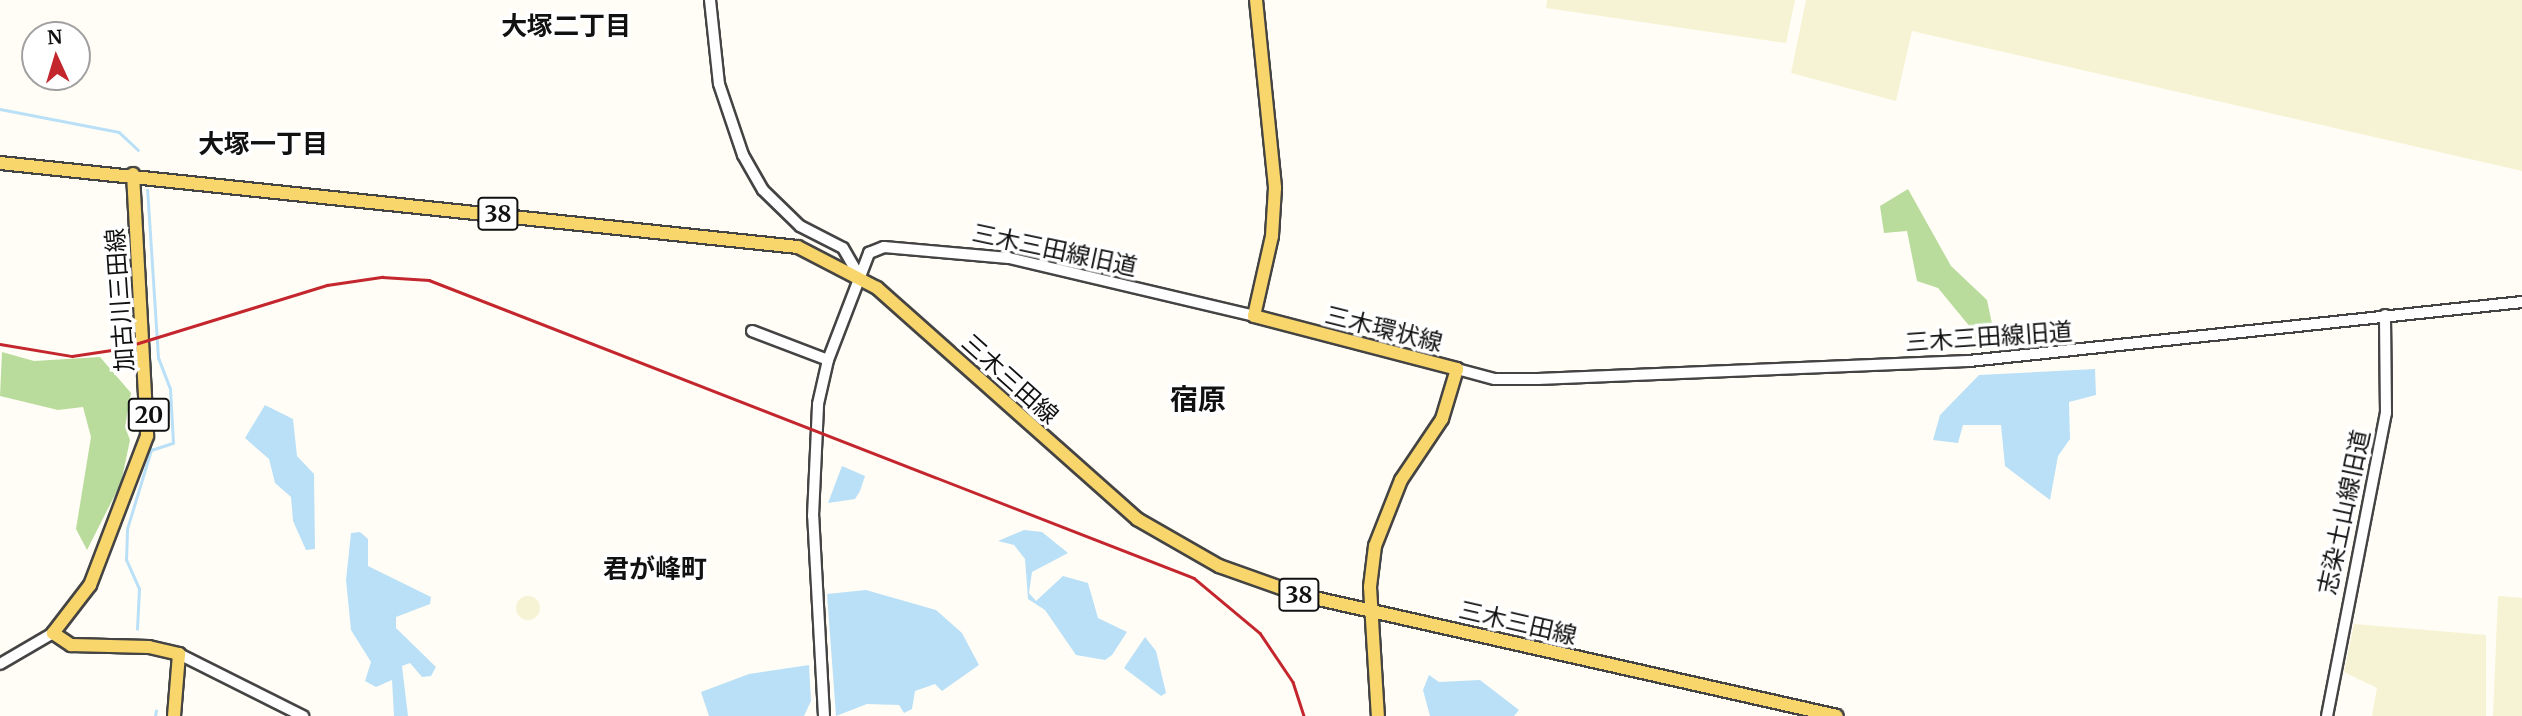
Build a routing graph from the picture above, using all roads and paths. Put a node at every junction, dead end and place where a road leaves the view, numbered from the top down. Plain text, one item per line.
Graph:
1 (710, 0) edge
2 (1256, 0) edge
3 (0, 163) edge
4 (133, 174) junction
5 (858, 274) junction
6 (2522, 302) edge
7 (2385, 315) junction
8 (1254, 316) junction
9 (752, 331) dead end
10 (828, 360) junction
11 (1457, 369) junction
12 (1372, 612) junction
13 (52, 633) junction
14 (179, 654) junction
15 (0, 664) edge
16 (174, 716) edge
17 (303, 716) edge
18 (824, 716) edge
19 (1378, 716) edge
20 (1837, 716) edge
21 (2327, 716) edge

1 - 5 street
2 - 8 main road
3 - 4 main road
4 - 5 main road, 三木三田線 / 38
4 - 13 main road, 加古川三田線 / 20
5 - 8 street, 三木三田線旧道
5 - 10 street
5 - 12 main road, 三木三田線 / 38
6 - 7 street, 三木三田線旧道
7 - 11 street, 三木三田線旧道
7 - 21 street, 志染土山線旧道
8 - 11 main road, 三木環状線
9 - 10 street
10 - 18 street
11 - 12 main road, 三木環状線
12 - 19 main road, 三木環状線
12 - 20 main road, 三木三田線 / 38
13 - 14 main road
13 - 15 street
14 - 16 main road
14 - 17 street

